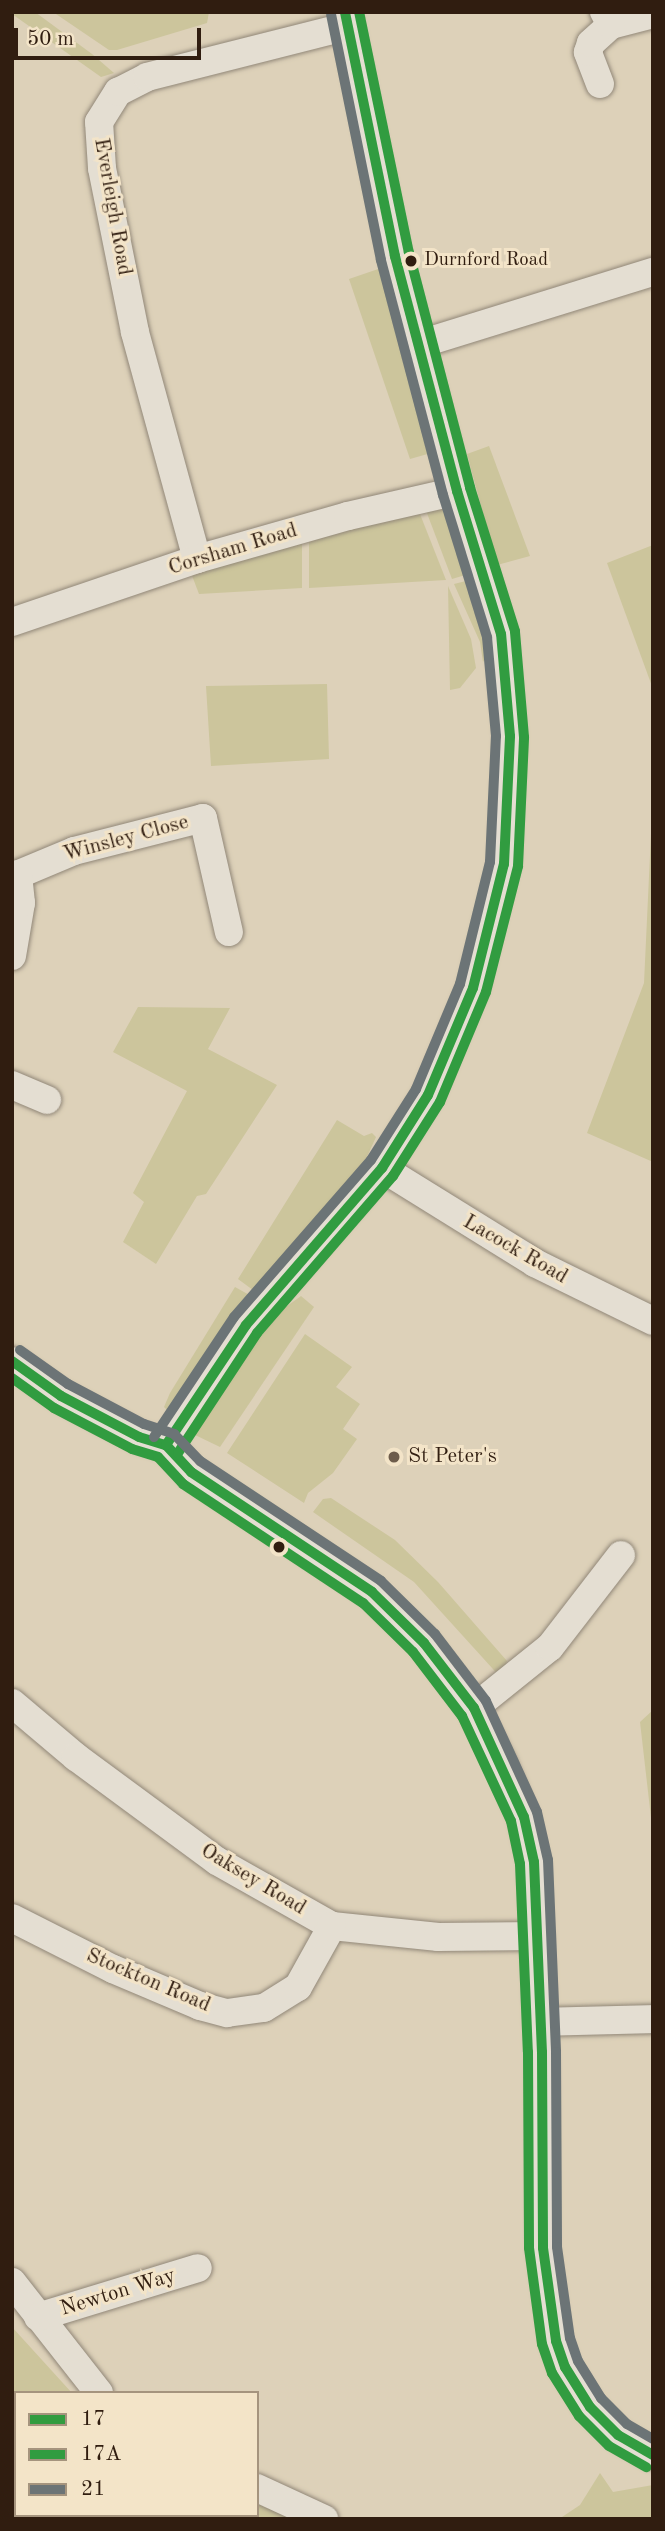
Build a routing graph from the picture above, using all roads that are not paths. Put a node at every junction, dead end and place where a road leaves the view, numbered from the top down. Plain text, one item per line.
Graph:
1 (653, 14) edge
2 (347, 19) edge
3 (608, 19) edge
4 (600, 84) dead end
5 (653, 272) edge
6 (420, 344) junction
7 (457, 491) junction
8 (197, 559) junction
9 (12, 622) edge
10 (15, 875) edge
11 (229, 932) dead end
12 (12, 956) edge
13 (12, 1085) edge
14 (47, 1100) dead end
15 (382, 1168) junction
16 (653, 1321) edge
17 (12, 1361) edge
18 (166, 1445) junction
19 (621, 1555) dead end
20 (12, 1703) edge
21 (474, 1708) junction
22 (12, 1918) edge
23 (332, 1926) junction
24 (538, 1937) junction
25 (653, 2019) edge
26 (541, 2022) junction
27 (198, 2269) dead end
28 (12, 2282) edge
29 (38, 2317) junction
30 (97, 2391) edge
31 (653, 2455) edge
32 (259, 2489) edge
33 (324, 2519) edge

1 - 3 street
2 - 6 street
2 - 8 street, Everleigh Road
3 - 4 street
5 - 6 street
6 - 7 street
7 - 8 street, Corsham Road
7 - 15 street
8 - 9 street, Corsham Road
10 - 11 street, Winsley Close
10 - 12 street, Winsley Close
13 - 14 street
15 - 16 street, Lacock Road
15 - 18 street
17 - 18 street
18 - 21 street
19 - 21 street
20 - 23 street, Oaksey Road
21 - 24 street
22 - 23 street, Stockton Road
23 - 24 street, Oaksey Road
24 - 26 street
25 - 26 street
26 - 31 street
27 - 29 street, Newton Way
28 - 29 street
29 - 30 street
32 - 33 street

